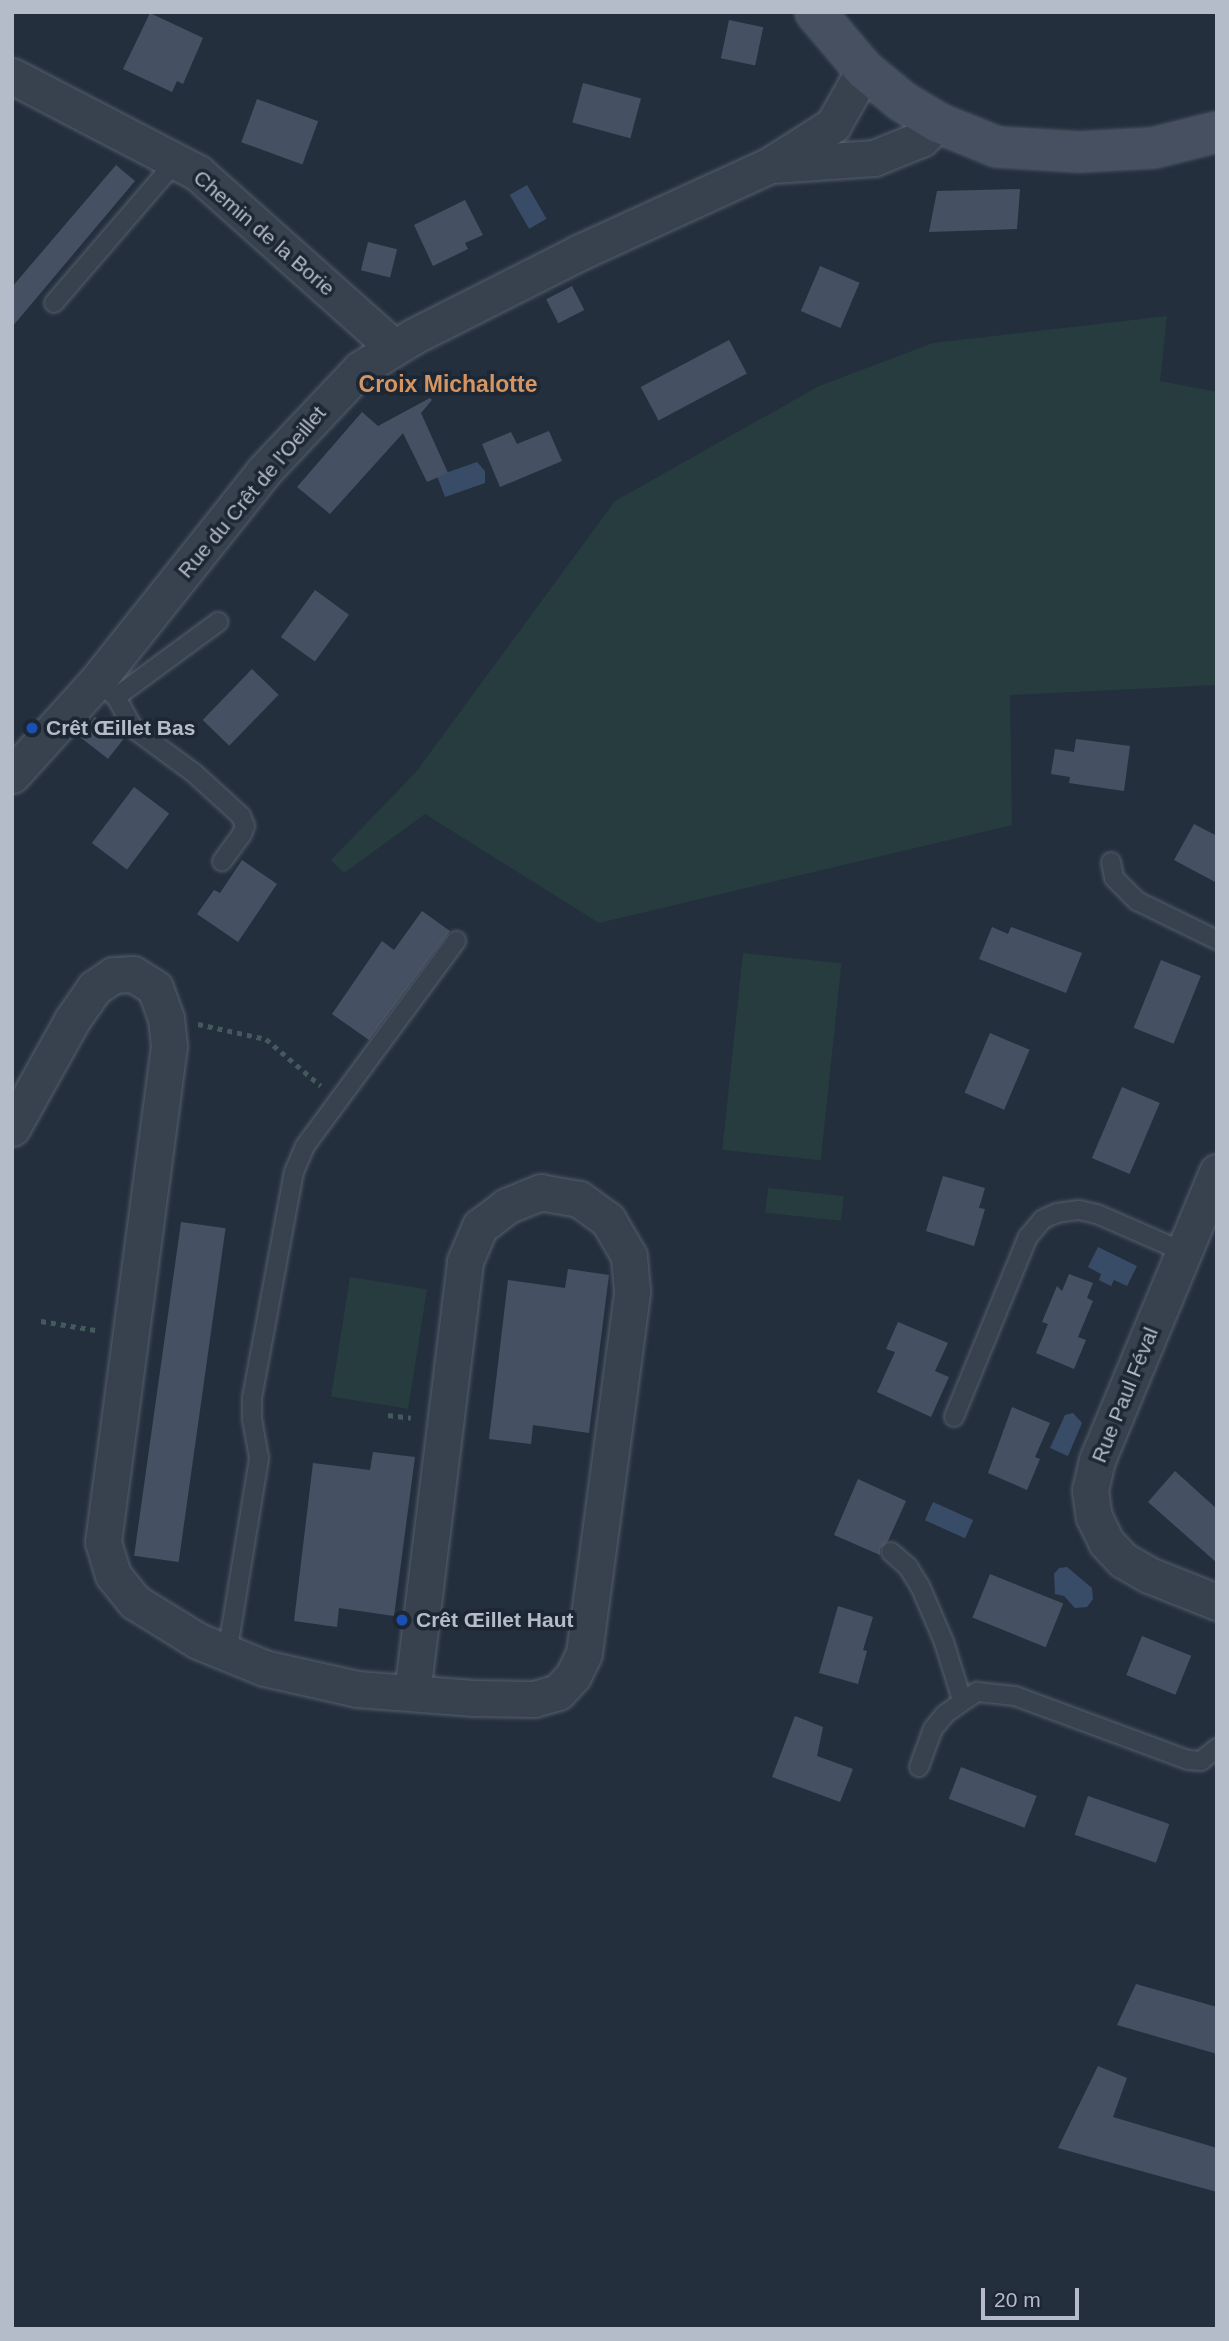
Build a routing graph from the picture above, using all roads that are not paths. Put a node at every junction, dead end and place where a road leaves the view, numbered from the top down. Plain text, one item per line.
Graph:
1 (815, 12) edge
2 (864, 70) junction
3 (12, 76) edge
4 (938, 123) junction
5 (1217, 132) edge
6 (177, 160) junction
7 (770, 165) junction
8 (54, 303) dead end
9 (393, 347) junction
10 (218, 622) dead end
11 (106, 689) junction
12 (12, 775) edge
13 (222, 862) dead end
14 (1111, 862) dead end
15 (1217, 940) edge
16 (456, 941) dead end
17 (12, 1128) edge
18 (1217, 1172) edge
19 (1184, 1252) junction
20 (954, 1417) dead end
21 (891, 1552) dead end
22 (1217, 1602) edge
23 (227, 1654) junction
24 (412, 1691) junction
25 (962, 1700) junction
26 (1217, 1748) edge
27 (919, 1767) dead end

1 - 2 main road
2 - 4 main road
2 - 7 street
3 - 6 street, Chemin de la Borie
4 - 5 main road
4 - 7 street
6 - 8 lane
6 - 9 street, Chemin de la Borie
7 - 9 street, Rue du Crêt de l'Oeillet
9 - 11 street, Rue du Crêt de l'Oeillet
10 - 11 lane
11 - 12 street, Rue du Crêt de l'Oeillet
11 - 13 lane
14 - 15 lane
16 - 23 lane
17 - 23 street
18 - 19 street, Rue Paul Féval
19 - 20 lane
19 - 22 street, Rue Paul Féval
21 - 25 lane
23 - 24 street
24 - 24 street
25 - 26 lane
25 - 27 lane

